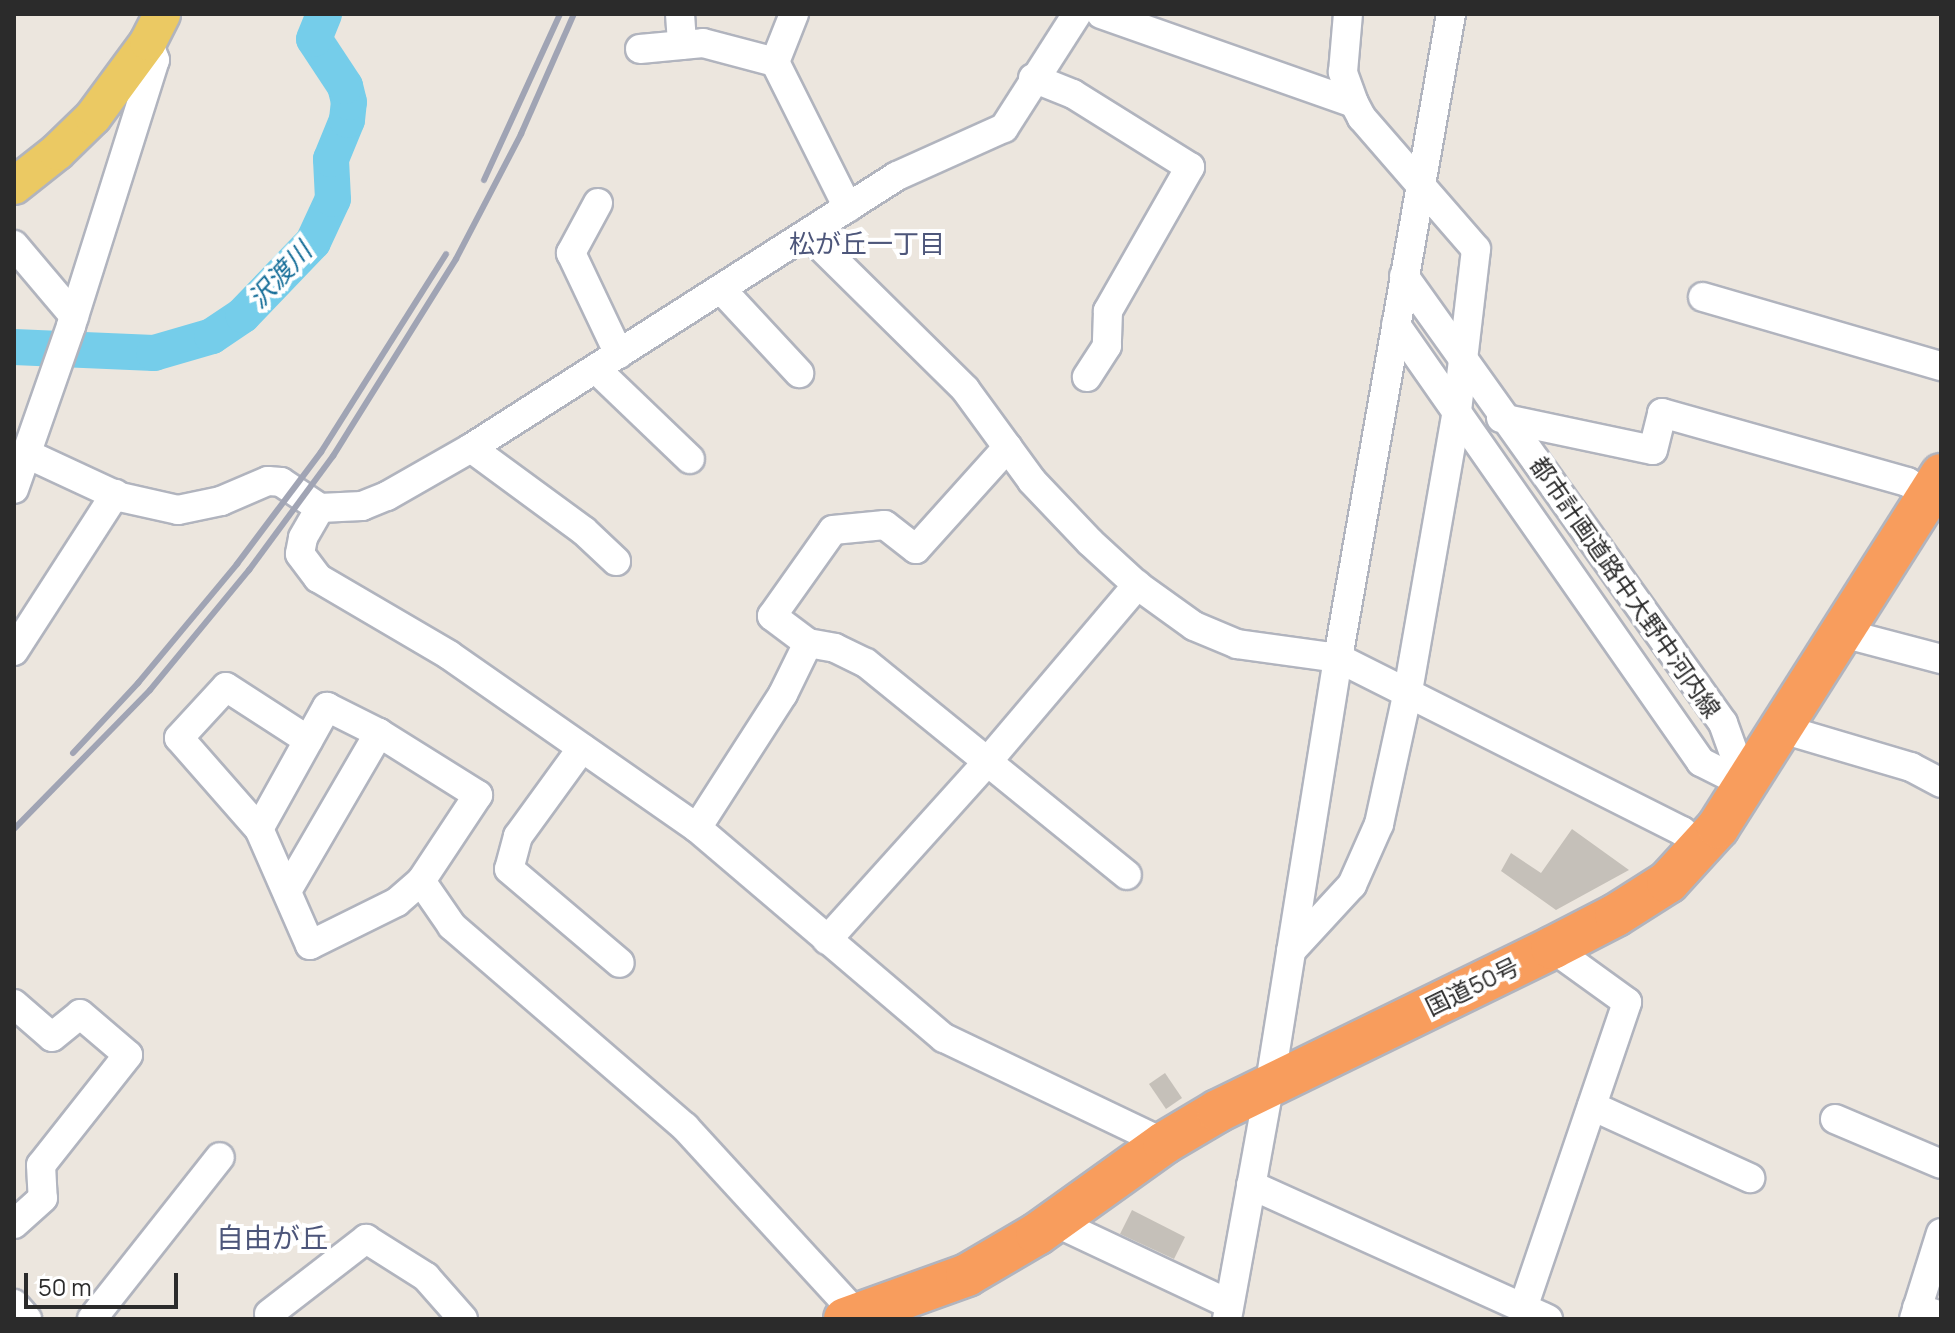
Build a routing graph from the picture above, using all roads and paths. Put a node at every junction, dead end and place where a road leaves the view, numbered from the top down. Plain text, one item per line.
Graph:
1 (680, 14) edge
2 (794, 14) edge
3 (1077, 14) edge
4 (1101, 14) edge
5 (1348, 14) edge
6 (1451, 14) edge
7 (155, 28) edge
8 (682, 45) junction
9 (640, 49) dead end
10 (775, 62) junction
11 (1033, 78) junction
12 (1354, 103) junction
13 (1421, 182) junction
14 (14, 186) edge
15 (598, 203) dead end
16 (848, 208) junction
17 (808, 234) junction
18 (14, 245) edge
19 (1404, 276) junction
20 (721, 289) junction
21 (1703, 297) dead end
22 (72, 321) junction
23 (1396, 325) junction
24 (1463, 357) junction
25 (607, 361) junction
26 (1941, 366) edge
27 (799, 373) dead end
28 (1087, 377) dead end
29 (1457, 410) junction
30 (1508, 419) junction
31 (1008, 447) junction
32 (471, 448) junction
33 (25, 453) junction
34 (690, 459) dead end
35 (1936, 485) edge
36 (14, 489) edge
37 (115, 494) junction
38 (320, 508) junction
39 (616, 561) dead end
40 (1137, 585) junction
41 (1839, 632) junction
42 (808, 643) junction
43 (14, 651) edge
44 (1338, 658) junction
45 (1941, 659) edge
46 (1408, 691) junction
47 (1779, 728) junction
48 (379, 733) junction
49 (308, 740) junction
50 (582, 748) junction
51 (988, 761) junction
52 (1941, 783) edge
53 (1745, 784) junction
54 (697, 828) junction
55 (259, 829) junction
56 (1702, 849) junction
57 (1127, 875) dead end
58 (421, 881) junction
59 (287, 891) junction
60 (827, 940) junction
61 (1552, 948) junction
62 (1291, 951) junction
63 (620, 963) dead end
64 (14, 1004) edge
65 (1270, 1083) junction
66 (1592, 1106) junction
67 (1835, 1119) dead end
68 (1164, 1143) junction
69 (220, 1157) dead end
70 (1941, 1164) edge
71 (1750, 1178) dead end
72 (1251, 1185) junction
73 (1055, 1222) junction
74 (14, 1224) edge
75 (1941, 1233) edge
76 (14, 1304) edge
77 (1232, 1313) edge
78 (269, 1314) dead end
79 (1536, 1314) edge
80 (1924, 1314) edge
81 (851, 1317) edge
82 (27, 1319) edge
83 (92, 1319) edge
84 (463, 1319) edge

1 - 8 street
2 - 10 street
3 - 11 street
4 - 12 street
5 - 12 street
6 - 13 street
7 - 14 main road
7 - 22 street
8 - 9 street
8 - 10 street
10 - 16 street
11 - 16 street
11 - 28 street
12 - 13 street
13 - 19 street
13 - 24 street
15 - 25 street
16 - 17 street
17 - 20 street
17 - 31 street
18 - 22 street
19 - 23 street
19 - 24 street, 都市計画道路中大野中河内線
20 - 25 street
20 - 27 street
21 - 26 street
22 - 33 street
23 - 29 street, 都市計画道路中大野中河内線
23 - 44 street
24 - 29 street
24 - 30 street, 都市計画道路中大野中河内線
25 - 32 street
25 - 34 street
29 - 30 street
29 - 46 street
29 - 53 street, 都市計画道路中大野中河内線
30 - 35 street
30 - 53 street, 都市計画道路中大野中河内線
31 - 40 street
31 - 42 street
32 - 38 street
32 - 39 street
33 - 36 street
33 - 37 street
35 - 41 highway, 国道50号
37 - 38 street
37 - 43 street
38 - 50 street
40 - 44 street
40 - 51 street
41 - 45 street
41 - 47 highway, 国道50号
42 - 51 street
42 - 54 street
44 - 46 street
44 - 62 street
46 - 56 street
46 - 62 street
47 - 52 street
47 - 53 highway, 国道50号
48 - 49 street
48 - 58 street
48 - 59 street
49 - 55 street
49 - 55 street
50 - 54 street
50 - 63 street
51 - 57 street
51 - 60 street
53 - 56 highway, 国道50号
54 - 60 street
55 - 59 street
56 - 61 highway, 国道50号
58 - 59 street
58 - 81 street
60 - 68 street
61 - 65 highway, 国道50号
61 - 66 street
62 - 65 street
64 - 74 street
65 - 68 highway, 国道50号
65 - 72 street
66 - 71 street
66 - 79 street
67 - 70 street
68 - 73 highway, 国道50号
69 - 83 street
72 - 77 street
72 - 79 street
73 - 77 street
73 - 81 highway, 国道50号
75 - 80 street
76 - 82 street
78 - 84 street

